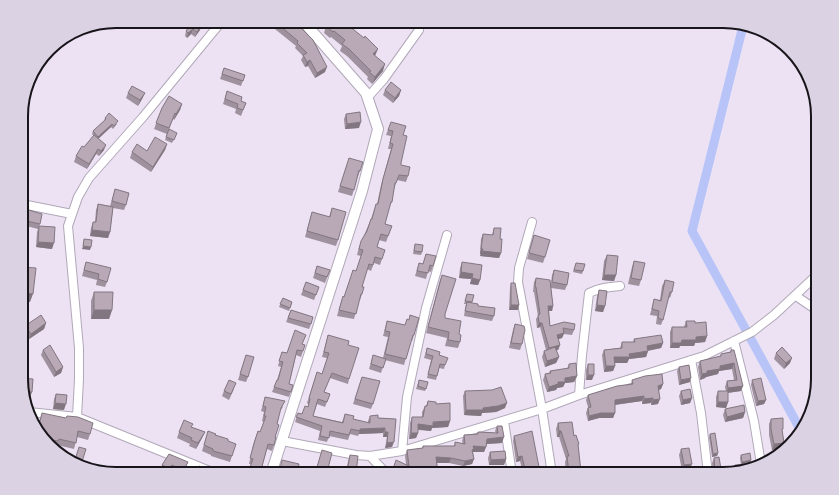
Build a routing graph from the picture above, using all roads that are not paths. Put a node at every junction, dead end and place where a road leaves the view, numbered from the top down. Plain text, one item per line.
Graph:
1 (216, 28) edge
2 (309, 28) edge
3 (419, 30) dead end
4 (368, 97) junction
5 (28, 205) edge
6 (72, 214) junction
7 (532, 222) dead end
8 (447, 235) dead end
9 (811, 281) edge
10 (620, 286) dead end
11 (796, 296) junction
12 (811, 306) edge
13 (734, 341) junction
14 (691, 360) junction
15 (579, 395) junction
16 (542, 409) junction
17 (35, 413) edge
18 (77, 417) junction
19 (504, 421) junction
20 (282, 441) junction
21 (402, 451) junction
22 (370, 456) junction
23 (760, 458) edge
24 (200, 467) edge
25 (273, 467) edge
26 (380, 467) edge
27 (511, 467) edge
28 (551, 467) edge
29 (707, 467) edge

1 - 6 street
2 - 4 street
3 - 4 street
4 - 20 street
5 - 6 street
6 - 18 street
7 - 16 street
8 - 21 street
9 - 11 street
10 - 15 street
11 - 12 street
11 - 13 street
13 - 14 street
13 - 23 street
14 - 15 street
14 - 29 street
15 - 16 street
16 - 19 street
16 - 28 street
17 - 18 street
18 - 24 street
19 - 21 street
19 - 27 street
20 - 22 street
20 - 25 street
21 - 22 street
22 - 26 street

